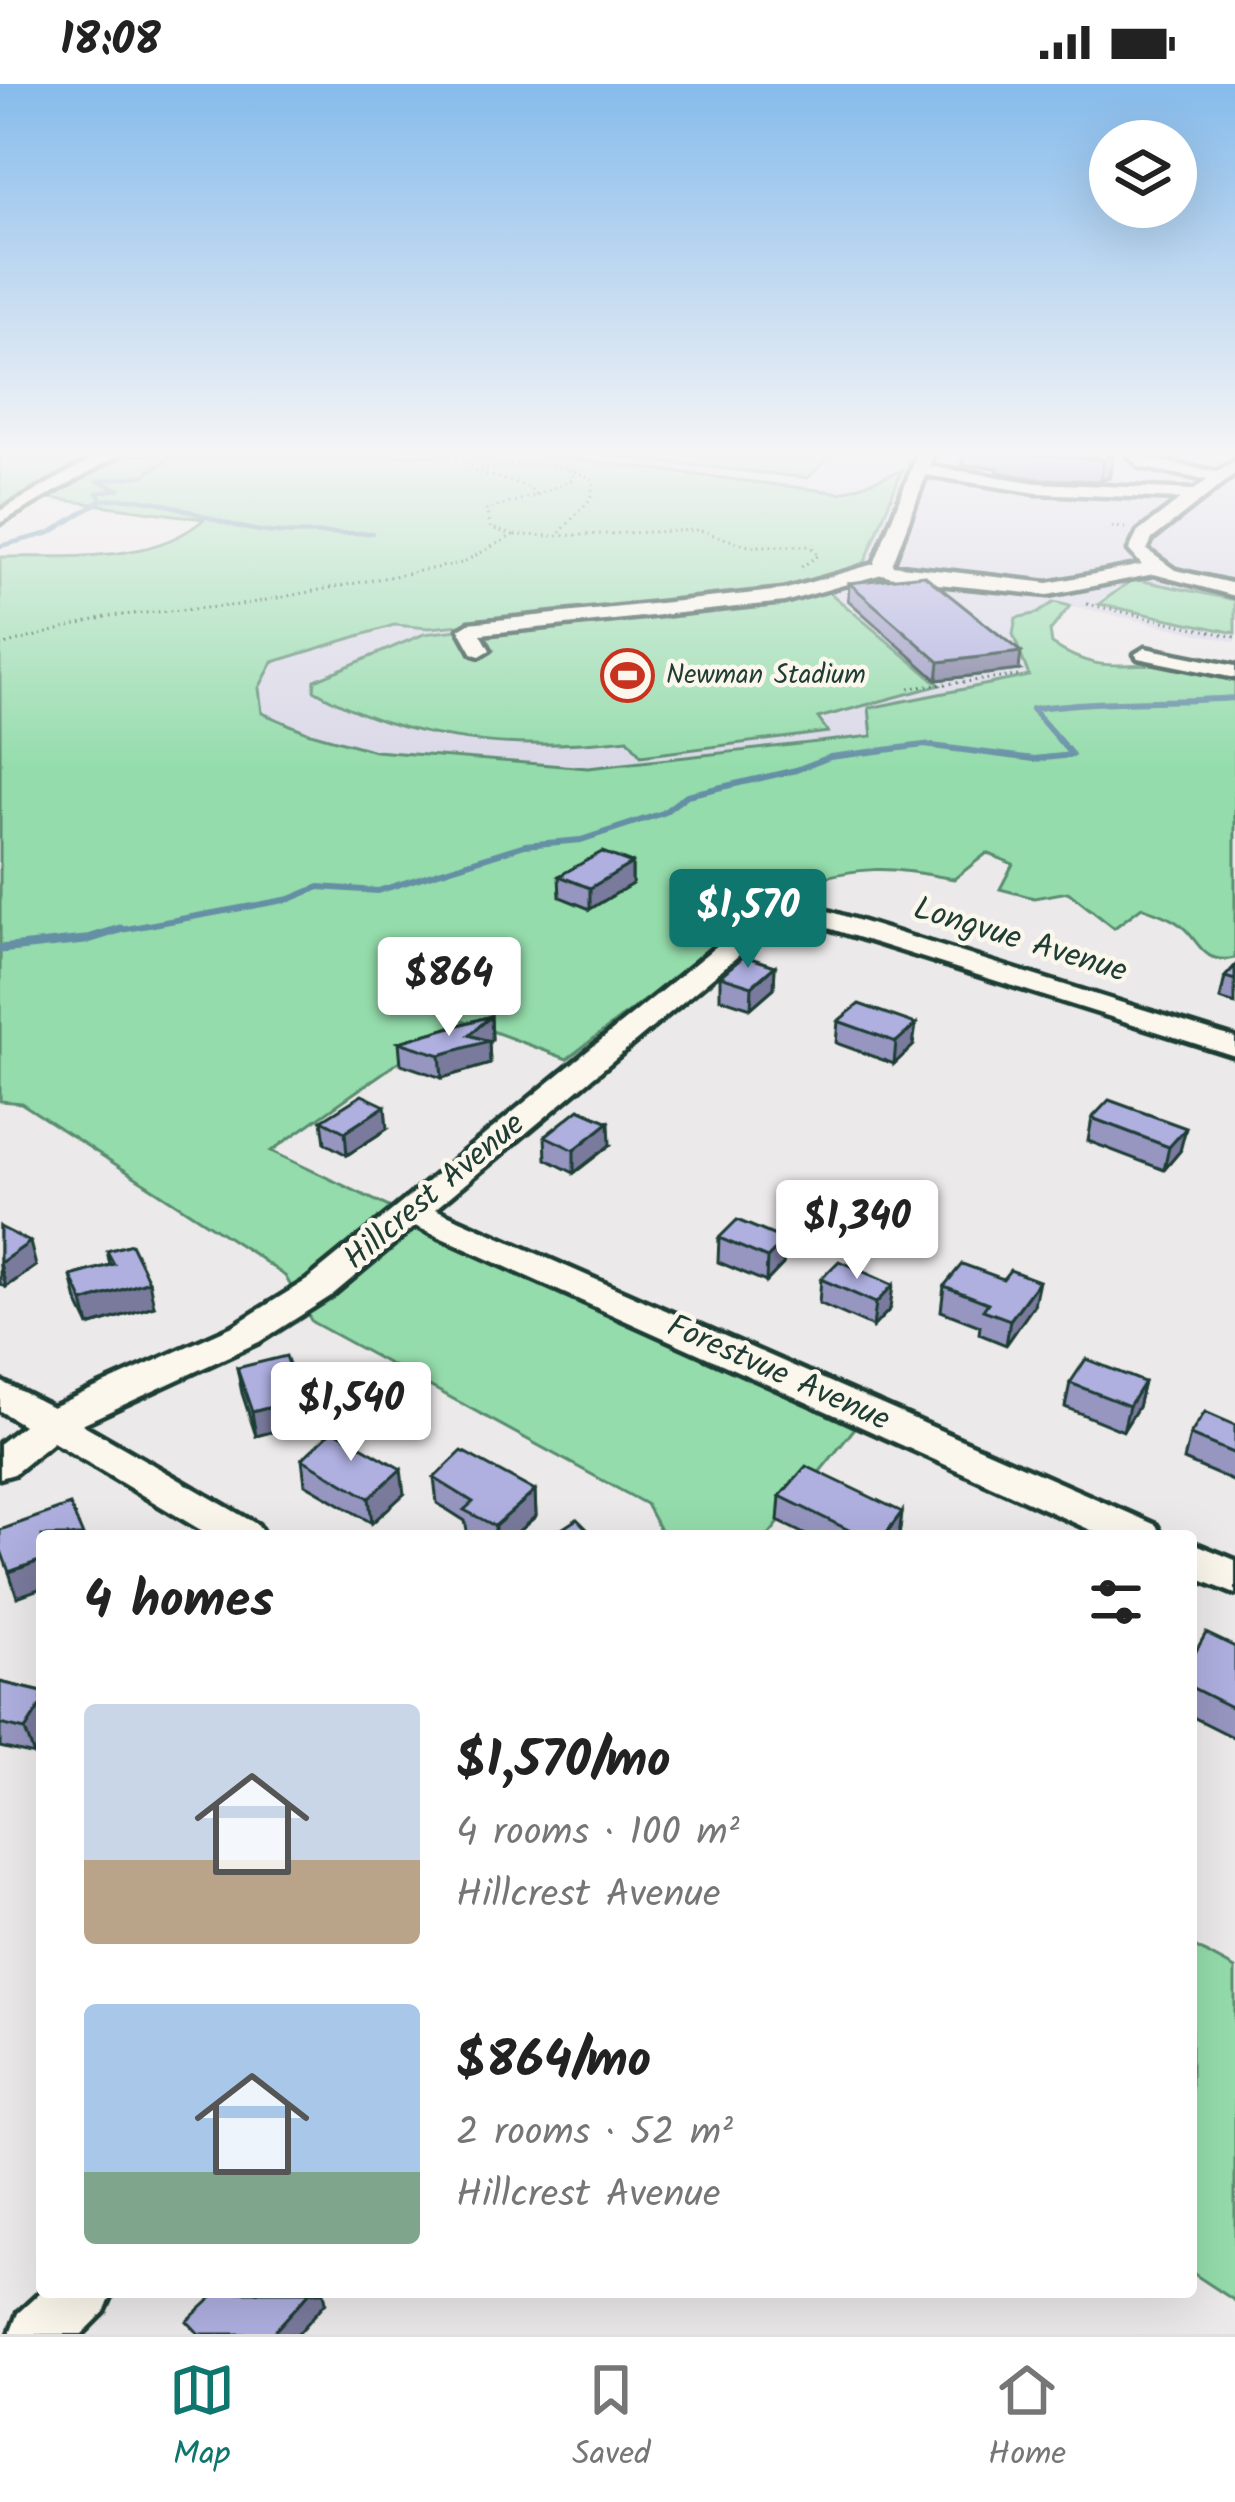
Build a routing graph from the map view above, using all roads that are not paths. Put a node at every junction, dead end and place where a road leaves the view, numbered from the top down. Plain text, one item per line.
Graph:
1 (885, 560) edge
2 (1146, 560) edge
3 (882, 568) junction
4 (1156, 568) junction
5 (1235, 590) edge
6 (480, 650) dead end
7 (1145, 654) dead end
8 (1235, 672) edge
9 (782, 904) joint
10 (1235, 1047) edge
11 (413, 1212) junction
12 (0, 1394) edge
13 (51, 1423) junction
14 (0, 1464) edge
15 (234, 1530) edge
16 (1128, 1530) edge
17 (1197, 1561) edge
18 (1235, 1578) edge
19 (77, 2298) edge
20 (38, 2334) edge

1 - 3 street
2 - 4 street
3 - 4 street
3 - 6 street
4 - 5 street
7 - 8 street
9 - 10 street, Longvue Avenue
9 - 11 street, Hillcrest Avenue
11 - 13 street, Hillcrest Avenue
11 - 16 street, Forestvue Avenue
12 - 13 street
13 - 14 street, Hillcrest Avenue
13 - 15 street
17 - 18 street
19 - 20 street

